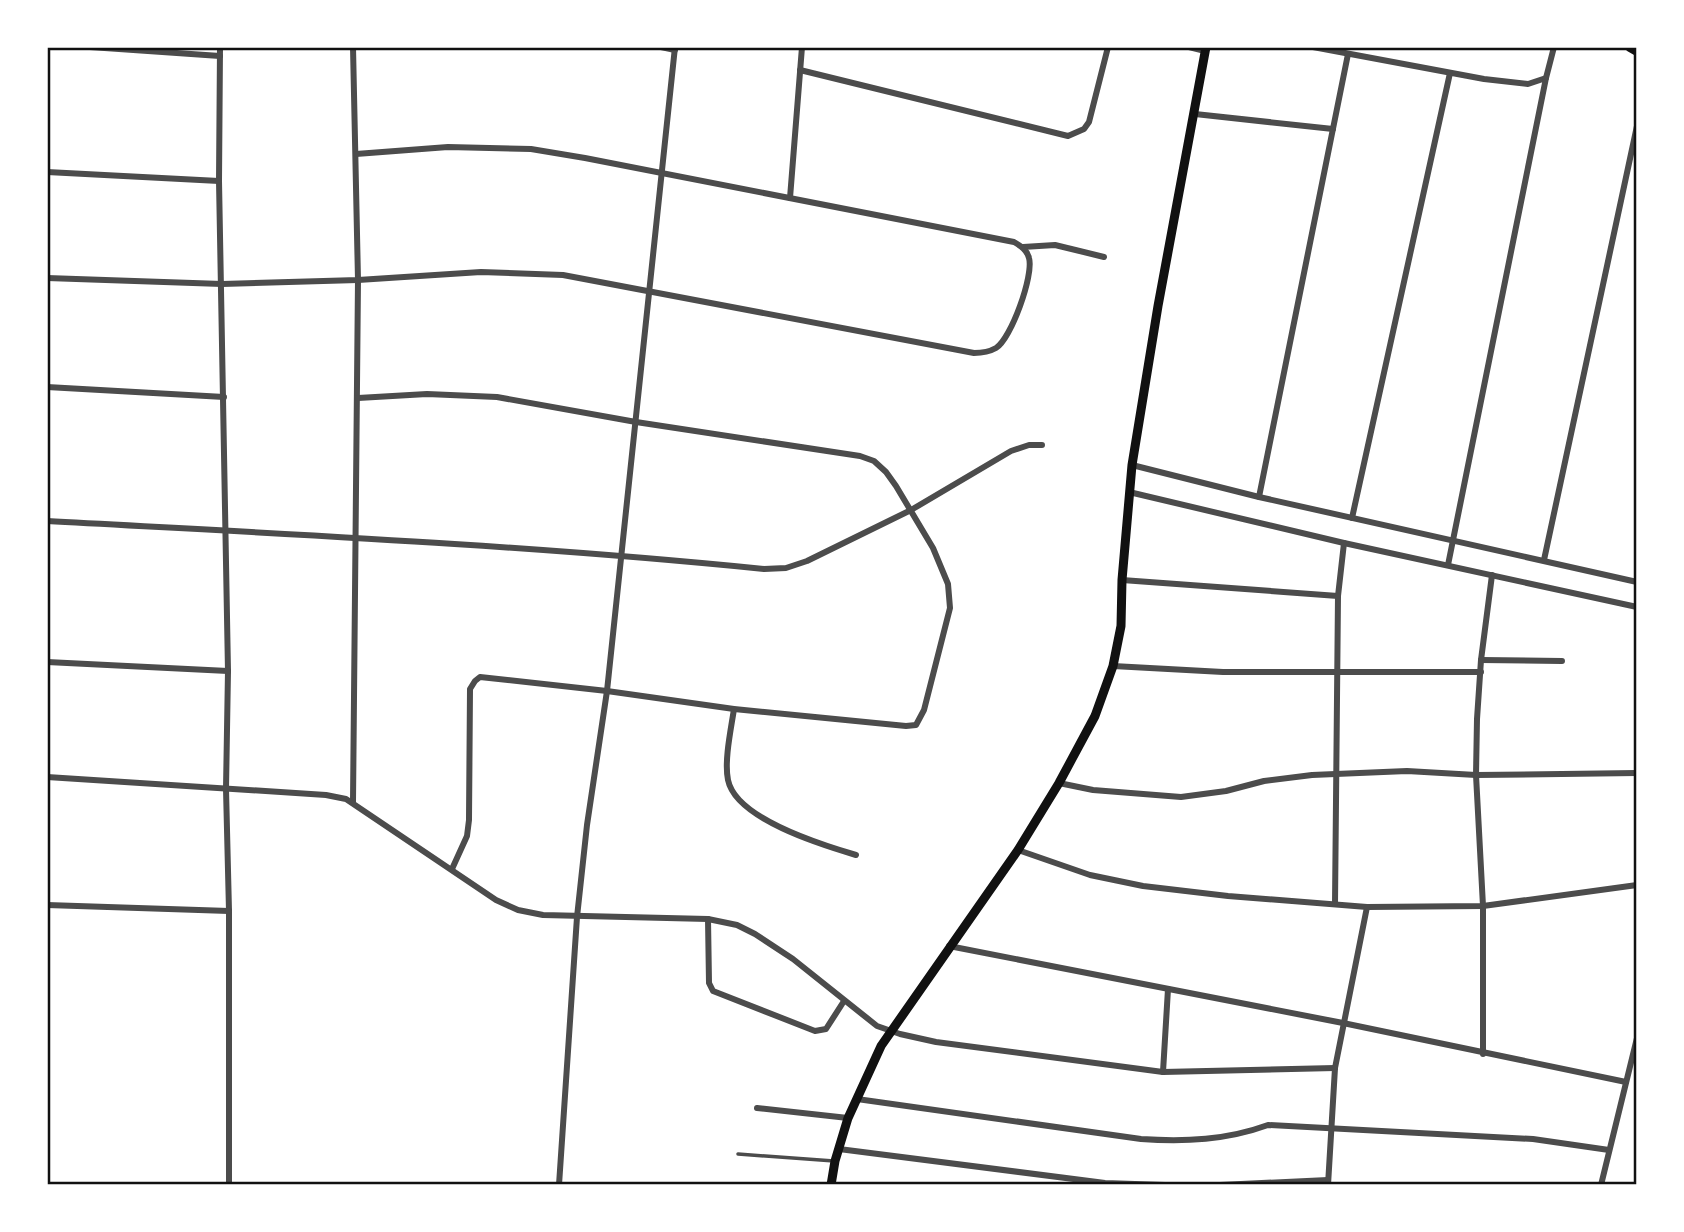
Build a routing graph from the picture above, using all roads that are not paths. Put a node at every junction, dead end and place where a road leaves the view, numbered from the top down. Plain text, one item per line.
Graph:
1 (90, 47) edge
2 (220, 47) edge
3 (353, 47) edge
4 (661, 47) edge
5 (802, 47) edge
6 (1108, 47) edge
7 (1189, 47) edge
8 (1313, 47) edge
9 (1554, 47) edge
10 (1630, 47) edge
11 (675, 49) edge
12 (1205, 49) edge
13 (1637, 51) edge
14 (1348, 54) junction
15 (220, 56) junction
16 (800, 70) junction
17 (1450, 73) junction
18 (1546, 78) junction
19 (1195, 114) junction
20 (1637, 126) edge
21 (1334, 129) junction
22 (356, 154) junction
23 (47, 172) edge
24 (663, 173) junction
25 (219, 181) junction
26 (790, 198) junction
27 (1023, 247) junction
28 (1104, 257) dead end
29 (47, 278) edge
30 (358, 279) junction
31 (222, 284) junction
32 (650, 292) junction
33 (47, 387) edge
34 (225, 397) junction
35 (358, 398) junction
36 (636, 422) junction
37 (1042, 445) dead end
38 (1132, 465) junction
39 (1129, 492) junction
40 (1259, 497) junction
41 (911, 510) junction
42 (1352, 518) junction
43 (47, 521) edge
44 (226, 531) junction
45 (355, 538) junction
46 (1454, 541) junction
47 (1344, 543) junction
48 (621, 555) junction
49 (1544, 560) junction
50 (1448, 565) junction
51 (1492, 575) junction
52 (1122, 580) junction
53 (1637, 582) edge
54 (1338, 596) junction
55 (1637, 607) edge
56 (1481, 660) junction
57 (1562, 661) dead end
58 (47, 662) edge
59 (1113, 666) junction
60 (228, 671) junction
61 (1481, 672) junction
62 (1336, 673) junction
63 (607, 691) junction
64 (734, 709) junction
65 (1336, 773) junction
66 (1637, 773) edge
67 (1476, 775) junction
68 (47, 777) edge
69 (1059, 783) junction
70 (226, 789) junction
71 (353, 802) junction
72 (1018, 849) junction
73 (856, 855) dead end
74 (452, 869) junction
75 (1637, 886) edge
76 (1335, 904) junction
77 (47, 905) edge
78 (1483, 905) junction
79 (1367, 906) junction
80 (229, 911) junction
81 (577, 918) junction
82 (708, 919) junction
83 (949, 946) junction
84 (1168, 989) junction
85 (845, 1002) junction
86 (1343, 1023) junction
87 (891, 1032) junction
88 (1637, 1038) edge
89 (1635, 1052) edge
90 (1483, 1054) junction
91 (1335, 1068) junction
92 (1163, 1072) junction
93 (1626, 1082) junction
94 (857, 1099) junction
95 (757, 1108) dead end
96 (848, 1118) junction
97 (1331, 1128) junction
98 (839, 1149) junction
99 (1609, 1150) junction
100 (738, 1154) dead end
101 (835, 1161) junction
102 (1328, 1182) edge
103 (229, 1185) edge
104 (559, 1185) edge
105 (831, 1185) edge
106 (1165, 1185) edge
107 (1220, 1185) edge
108 (1601, 1185) edge

1 - 15 street
2 - 15 street
3 - 22 street
4 - 11 street
5 - 16 street
6 - 16 street
7 - 12 street
8 - 14 street
9 - 18 street
10 - 13 highway
11 - 24 street
12 - 19 main road
14 - 17 street
14 - 21 street
15 - 25 street
16 - 26 street
17 - 18 street
17 - 42 street
18 - 46 street
19 - 21 street
19 - 38 main road
20 - 49 street
21 - 40 street
22 - 24 street
22 - 30 street
23 - 25 street
24 - 26 street
24 - 32 street
25 - 31 street
26 - 27 street
27 - 28 street
27 - 32 street
29 - 31 street
30 - 31 street
30 - 32 street
30 - 35 street
31 - 34 street
32 - 36 street
33 - 34 street
34 - 44 street
35 - 36 street
35 - 45 street
36 - 41 street
36 - 48 street
37 - 41 street
38 - 39 main road
38 - 40 street
39 - 47 street
39 - 52 main road
40 - 42 street
41 - 48 street
41 - 64 street
42 - 46 street
43 - 44 street
44 - 45 street
44 - 60 street
45 - 48 street
45 - 71 street
46 - 49 street
46 - 50 street
47 - 50 street
47 - 54 street
48 - 63 street
49 - 53 street
50 - 51 street
51 - 55 street
51 - 56 street
52 - 54 street
52 - 59 main road
54 - 62 street
56 - 57 street
56 - 61 street
58 - 60 street
59 - 62 street
59 - 69 main road
60 - 70 street
61 - 62 street
61 - 67 street
62 - 65 street
63 - 64 street
63 - 74 street
63 - 81 street
64 - 73 street
65 - 67 street
65 - 69 street
65 - 76 street
66 - 67 street
67 - 78 street
68 - 70 street
69 - 72 main road
70 - 71 street
70 - 80 street
71 - 74 street
72 - 76 street
72 - 83 main road
74 - 81 street
75 - 78 street
76 - 79 street
77 - 80 street
78 - 79 street
78 - 90 street
79 - 86 street
80 - 103 street
81 - 82 street
81 - 104 street
82 - 85 street
82 - 85 street
83 - 84 street
83 - 87 main road
84 - 86 street
84 - 92 street
85 - 87 street
86 - 90 street
86 - 91 street
87 - 92 street
87 - 94 main road
88 - 89 street
89 - 93 street
90 - 93 street
91 - 92 street
91 - 97 street
93 - 99 street
94 - 96 main road
94 - 97 street
95 - 96 street
96 - 98 main road
97 - 99 street
97 - 102 street
98 - 101 main road
98 - 106 street
99 - 108 street
100 - 101 lane
101 - 105 main road
102 - 107 street

